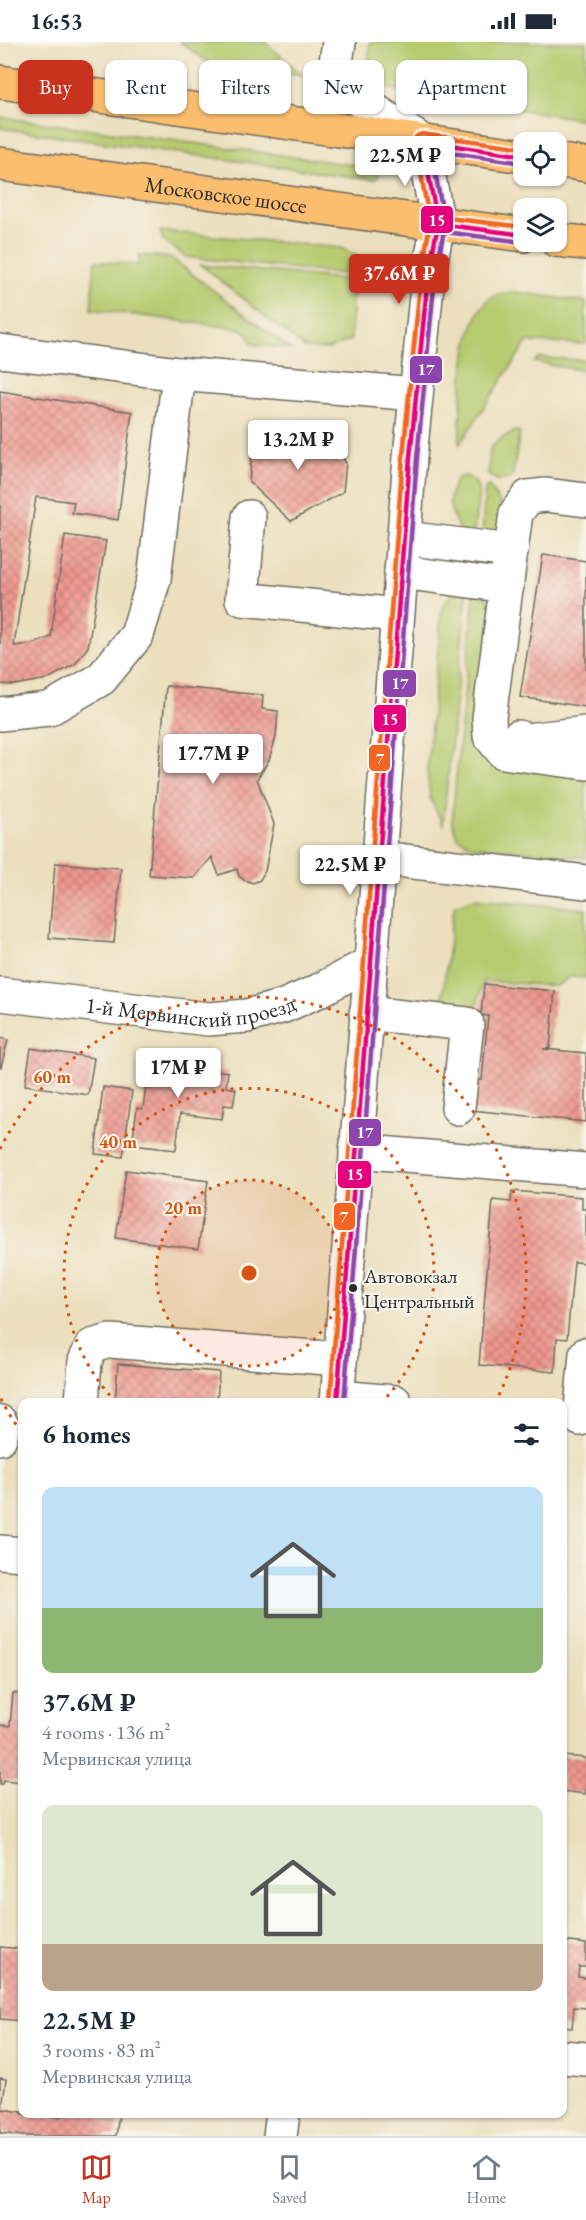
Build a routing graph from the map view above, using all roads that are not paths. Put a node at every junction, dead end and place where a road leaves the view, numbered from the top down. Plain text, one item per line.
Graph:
1 (339, 42) edge
2 (0, 82) edge
3 (422, 141) junction
4 (513, 154) edge
5 (567, 162) edge
6 (0, 164) edge
7 (586, 165) edge
8 (438, 224) junction
9 (513, 234) edge
10 (567, 241) edge
11 (586, 243) edge
12 (0, 351) edge
13 (179, 374) junction
14 (416, 394) junction
15 (586, 500) edge
16 (249, 517) dead end
17 (404, 538) junction
18 (511, 551) junction
19 (400, 572) junction
20 (507, 586) junction
21 (397, 615) junction
22 (500, 637) junction
23 (0, 714) edge
24 (586, 734) edge
25 (586, 763) edge
26 (379, 858) junction
27 (586, 882) edge
28 (370, 963) junction
29 (0, 994) edge
30 (366, 1013) junction
31 (458, 1108) dead end
32 (356, 1151) junction
33 (586, 1170) edge
34 (586, 1354) edge
35 (340, 1359) junction
36 (82, 1398) edge
37 (337, 1398) edge
38 (576, 1419) edge
39 (0, 1422) edge
40 (0, 1438) edge
41 (0, 1552) edge
42 (18, 1554) edge
43 (567, 2058) edge
44 (586, 2060) edge
45 (282, 2118) edge
46 (280, 2136) edge

1 - 3 street
2 - 3 main road
3 - 4 main road
3 - 8 street
5 - 7 main road
6 - 8 main road, Московское шоссе
8 - 9 main road, Московское шоссе
8 - 14 street
10 - 11 main road
12 - 13 street
13 - 14 street
13 - 23 street
14 - 17 street
15 - 18 street
16 - 21 street
17 - 18 street
17 - 19 street
18 - 20 street
19 - 20 street
19 - 21 street
20 - 22 street
21 - 26 street
22 - 24 street
22 - 25 street
26 - 27 street
26 - 28 street
28 - 29 street, 1-й Мервинский проезд
28 - 30 street
30 - 31 street
30 - 32 street
32 - 33 street
32 - 35 street
34 - 38 street
35 - 36 street
35 - 37 street
39 - 40 street
41 - 42 street
43 - 44 street
45 - 46 street

